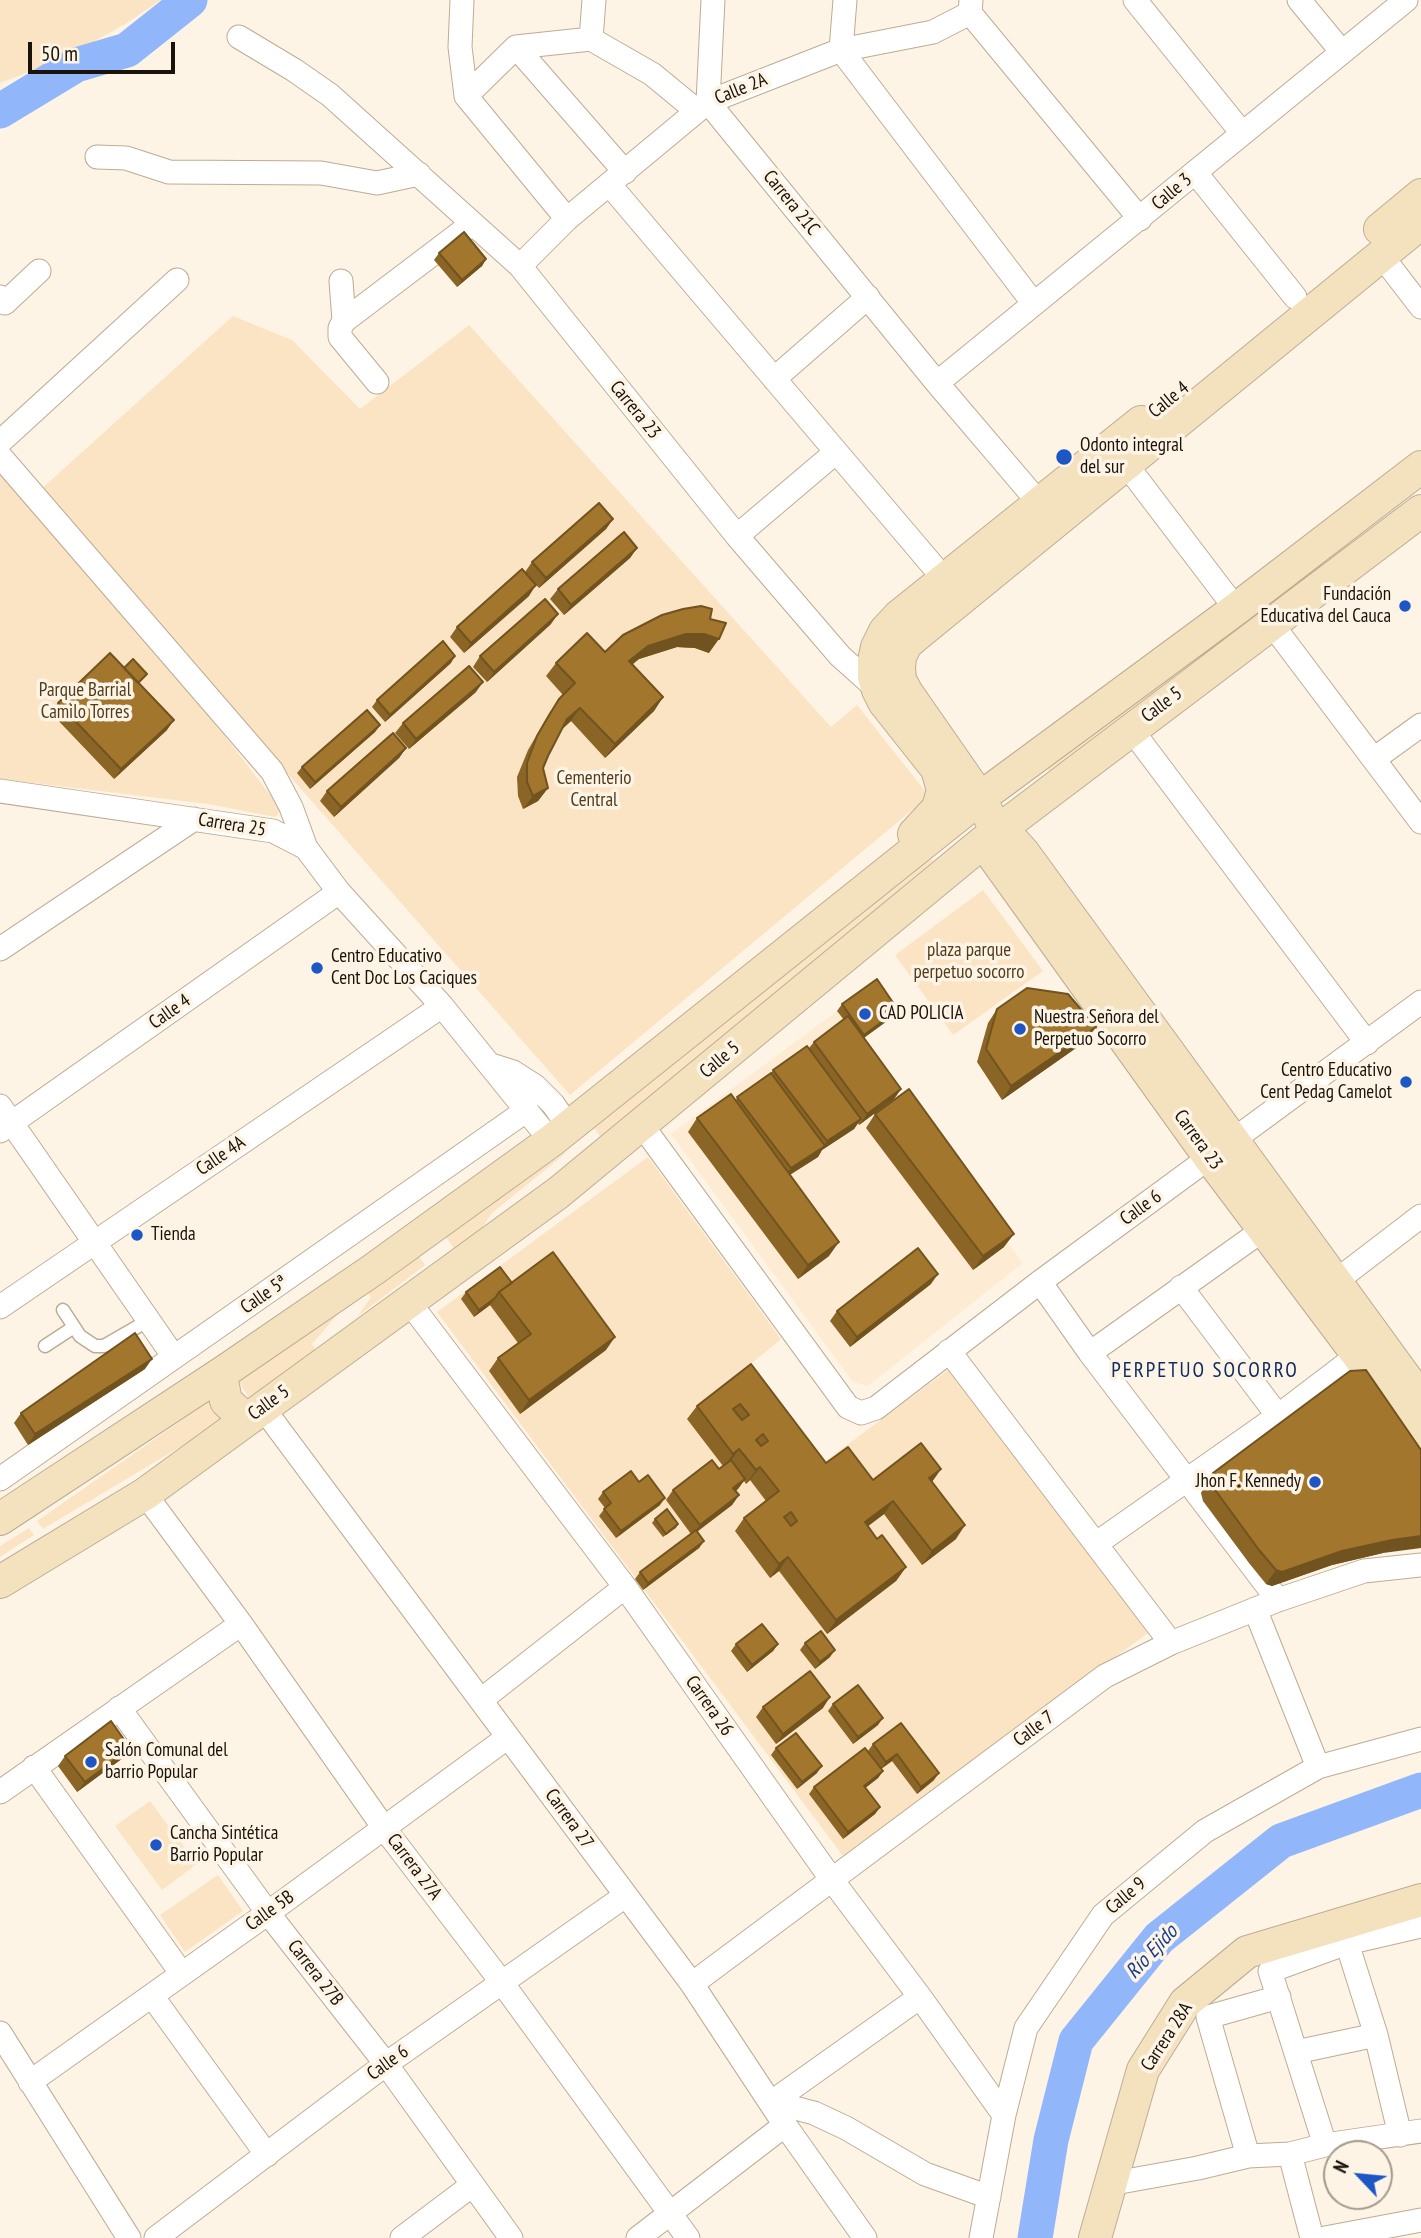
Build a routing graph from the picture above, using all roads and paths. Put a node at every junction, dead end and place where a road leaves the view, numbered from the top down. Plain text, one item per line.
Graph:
1 (462, 0) edge
2 (594, 0) edge
3 (713, 0) edge
4 (845, 0) edge
5 (1135, 0) edge
6 (1299, 0) edge
7 (1406, 0) edge
8 (970, 6) edge
9 (239, 37) dead end
10 (591, 39) junction
11 (516, 47) junction
12 (841, 50) junction
13 (1342, 52) junction
14 (466, 96) junction
15 (702, 106) junction
16 (1242, 132) junction
17 (97, 158) dead end
18 (1195, 172) junction
19 (419, 174) junction
20 (617, 178) junction
21 (1421, 195) edge
22 (567, 219) junction
23 (1140, 219) junction
24 (1421, 223) edge
25 (472, 224) junction
26 (1381, 255) junction
27 (520, 267) junction
28 (39, 271) dead end
29 (177, 281) dead end
30 (341, 281) dead end
31 (868, 297) junction
32 (1295, 297) junction
33 (0, 298) edge
34 (1034, 304) junction
35 (1421, 307) edge
36 (344, 321) junction
37 (1198, 376) junction
38 (774, 379) junction
39 (377, 382) dead end
40 (937, 383) junction
41 (1173, 424) junction
42 (0, 442) edge
43 (836, 452) junction
44 (0, 456) edge
45 (1125, 463) junction
46 (1421, 467) edge
47 (1379, 499) junction
48 (1040, 504) junction
49 (1421, 511) edge
50 (737, 536) junction
51 (1336, 575) junction
52 (945, 580) junction
53 (1236, 609) junction
54 (1272, 623) junction
55 (892, 644) junction
56 (841, 656) junction
57 (878, 690) junction
58 (1421, 725) edge
59 (1131, 729) junction
60 (1374, 759) junction
61 (0, 791) edge
62 (980, 798) junction
63 (938, 808) joint
64 (194, 819) junction
65 (1421, 821) edge
66 (997, 832) junction
67 (306, 848) junction
68 (875, 885) junction
69 (339, 892) junction
70 (0, 949) edge
71 (1421, 1002) edge
72 (442, 1006) junction
73 (1367, 1043) junction
74 (488, 1064) junction
75 (527, 1110) junction
76 (4, 1120) edge
77 (641, 1124) junction
78 (560, 1134) junction
79 (1222, 1149) junction
80 (558, 1193) junction
81 (1421, 1216) edge
82 (1274, 1221) junction
83 (94, 1241) junction
84 (406, 1246) junction
85 (1040, 1282) junction
86 (434, 1283) junction
87 (1181, 1287) junction
88 (1325, 1289) junction
89 (409, 1301) junction
90 (0, 1307) edge
91 (62, 1310) dead end
92 (149, 1320) junction
93 (74, 1327) junction
94 (45, 1346) dead end
95 (1368, 1347) junction
96 (949, 1350) junction
97 (1090, 1353) junction
98 (174, 1357) junction
99 (225, 1371) junction
100 (1421, 1399) edge
101 (257, 1412) junction
102 (1278, 1416) junction
103 (1420, 1437) edge
104 (0, 1479) edge
105 (1187, 1481) junction
106 (145, 1494) junction
107 (0, 1519) edge
108 (1097, 1543) junction
109 (1421, 1565) edge
110 (0, 1582) edge
111 (625, 1587) junction
112 (1278, 1600) junction
113 (1255, 1609) junction
114 (241, 1625) junction
115 (1171, 1643) junction
116 (481, 1700) junction
117 (119, 1708) junction
118 (508, 1737) junction
119 (1421, 1738) edge
120 (34, 1767) junction
121 (1318, 1768) junction
122 (0, 1792) edge
123 (384, 1828) junction
124 (832, 1880) junction
125 (625, 1896) junction
126 (1421, 1900) edge
127 (268, 1913) junction
128 (1421, 1926) edge
129 (1347, 1943) junction
130 (182, 1974) junction
131 (503, 1984) junction
132 (692, 1984) junction
133 (152, 1996) junction
134 (920, 1997) junction
135 (1279, 1997) junction
136 (0, 2033) edge
137 (1376, 2035) junction
138 (1296, 2052) junction
139 (386, 2064) junction
140 (30, 2082) junction
141 (772, 2102) junction
142 (1004, 2115) junction
143 (785, 2125) junction
144 (1410, 2133) edge
145 (1323, 2140) edge
146 (1360, 2140) edge
147 (1323, 2146) edge
148 (1290, 2154) junction
149 (267, 2155) junction
150 (1248, 2156) junction
151 (1109, 2184) junction
152 (471, 2186) junction
153 (989, 2197) junction
154 (670, 2214) junction
155 (1421, 2220) edge
156 (129, 2238) edge
157 (156, 2238) edge
158 (402, 2238) edge
159 (511, 2238) edge
160 (638, 2238) edge
161 (688, 2238) edge
162 (865, 2238) edge
163 (981, 2238) edge
164 (1095, 2238) edge
165 (1311, 2238) edge
166 (1325, 2238) edge

1 - 14 street
2 - 10 street
3 - 15 street
4 - 12 street
5 - 16 street
6 - 13 street
7 - 13 street, Calle 3
8 - 12 street, Calle 2A
8 - 23 street
9 - 19 street, Carrera 23
10 - 11 street
10 - 15 street, Carrera 21C
11 - 14 street
11 - 20 street
12 - 15 street, Calle 2A
12 - 34 street
13 - 16 street, Calle 3
14 - 22 street
15 - 20 street, Calle 2A
15 - 31 street, Carrera 21C
16 - 18 street, Calle 3
17 - 19 street
18 - 23 street, Calle 3
18 - 32 street
19 - 25 street, Carrera 23
20 - 22 street, Calle 2A
20 - 38 street
21 - 32 main road, Calle 4
22 - 27 street, Calle 2A
23 - 34 street, Calle 3
24 - 26 main road, Calle 4
25 - 27 street, Carrera 23
25 - 36 street
26 - 35 street
26 - 41 main road, Calle 4
27 - 50 street, Carrera 23
28 - 33 street
29 - 42 street
30 - 36 street
31 - 38 street
31 - 40 street, Carrera 21C
32 - 37 main road, Calle 4
34 - 40 street, Calle 3
36 - 39 street
37 - 41 main road
37 - 48 main road, Calle 4
38 - 43 street
40 - 48 street, Carrera 21C
41 - 45 main road, Calle 4
43 - 50 street
43 - 52 street
44 - 67 street
45 - 53 street
45 - 55 main road, Calle 4
46 - 47 main road, Calle 5
47 - 51 main road
47 - 53 main road, Calle 5
48 - 52 main road, Calle 4
49 - 51 main road, Calle 5
50 - 56 street, Carrera 23
51 - 54 main road, Calle 5
52 - 55 main road, Calle 4
53 - 62 main road, Calle 5
54 - 59 main road, Calle 5
54 - 60 street
55 - 56 street
55 - 57 main road, Carrera 23
55 - 62 main road, Carrera 23
56 - 57 street, Carrera 23
57 - 63 main road, Carrera 23
58 - 60 street
59 - 66 main road, Calle 5
59 - 73 street
60 - 65 street
61 - 64 street, Carrera 25
62 - 66 main road, Carrera 23
62 - 68 main road, Calle 5
63 - 68 main road, Calle 5
64 - 67 street, Carrera 25
64 - 70 street
66 - 77 main road, Calle 5
66 - 79 main road, Carrera 23
67 - 69 street, Carrera 25
68 - 78 main road, Calle 5
69 - 72 street, Carrera 25
69 - 76 street, Calle 4
71 - 73 street, Calle 6
72 - 74 street, Carrera 25
72 - 83 street, Calle 4A
73 - 79 street, Calle 6
74 - 75 street, Carrera 25
74 - 78 street
75 - 78 street, Carrera 25
75 - 98 street, Calle 5ª
76 - 83 street
77 - 80 main road, Calle 5
77 - 96 street, Calle 6
78 - 80 main road
78 - 84 main road, Calle 5
79 - 82 main road, Carrera 23
79 - 85 street, Calle 6
80 - 86 main road, Calle 5
81 - 88 street
82 - 87 street
82 - 88 main road, Carrera 23
83 - 90 street, Calle 4A
83 - 92 street
84 - 86 main road
84 - 99 main road, Calle 5
85 - 96 street, Calle 6
85 - 97 street
86 - 89 main road, Calle 5
87 - 97 street
87 - 102 street
88 - 95 main road, Carrera 23
89 - 101 main road, Calle 5
89 - 111 street, Carrera 26
91 - 93 lane
92 - 93 lane
92 - 98 street
93 - 94 lane
95 - 100 main road, Carrera 23
95 - 102 street
95 - 103 main road, Carrera 23
96 - 108 street
97 - 105 street
98 - 104 street, Calle 5ª
99 - 101 main road
99 - 107 main road, Calle 5
101 - 106 main road, Calle 5
101 - 116 street, Carrera 27
102 - 105 street
105 - 108 street
105 - 112 street
106 - 110 main road, Calle 5
106 - 114 street, Carrera 27A
108 - 115 street
109 - 112 street, Calle 7
111 - 116 street
111 - 124 street, Carrera 26
112 - 113 street, Calle 7
113 - 115 street, Calle 7
113 - 121 street
114 - 117 street
114 - 123 street, Carrera 27A
115 - 124 street, Calle 7
116 - 118 street, Carrera 27
117 - 120 street
117 - 127 street, Carrera 27B
118 - 123 street, Calle 5B
118 - 125 street, Carrera 27
119 - 121 street, Calle 9
120 - 122 street
120 - 130 street
121 - 142 street, Calle 9
123 - 127 street, Calle 5B
123 - 131 street, Carrera 27A
124 - 132 street, Calle 7
124 - 134 street, Carrera 26
125 - 131 street, Calle 6
125 - 132 street, Carrera 27
126 - 151 main road, Carrera 28A
127 - 130 street, Calle 5B
127 - 139 street, Carrera 27B
128 - 129 street
129 - 135 street
129 - 137 street
130 - 133 street, Calle 5B
131 - 139 street, Calle 6
131 - 154 street, Carrera 27A
132 - 141 street, Carrera 27
133 - 140 street, Calle 5B
133 - 149 street
134 - 141 street
134 - 142 street, Carrera 26
135 - 138 street
135 - 150 street
136 - 140 street
137 - 138 street
137 - 144 street
138 - 145 street
139 - 149 street, Calle 6
139 - 152 street, Carrera 27B
140 - 156 street
141 - 143 street, Carrera 27
141 - 153 street
142 - 153 street, Calle 9
143 - 154 street
143 - 162 street, Carrera 27
144 - 146 street
147 - 148 street
148 - 150 street
148 - 165 street
149 - 157 street, Calle 6
150 - 151 street
151 - 164 main road, Carrera 28A
152 - 158 street
152 - 159 street, Carrera 27B
153 - 163 street, Calle 9
154 - 160 street
154 - 161 street, Carrera 27A
155 - 166 street

